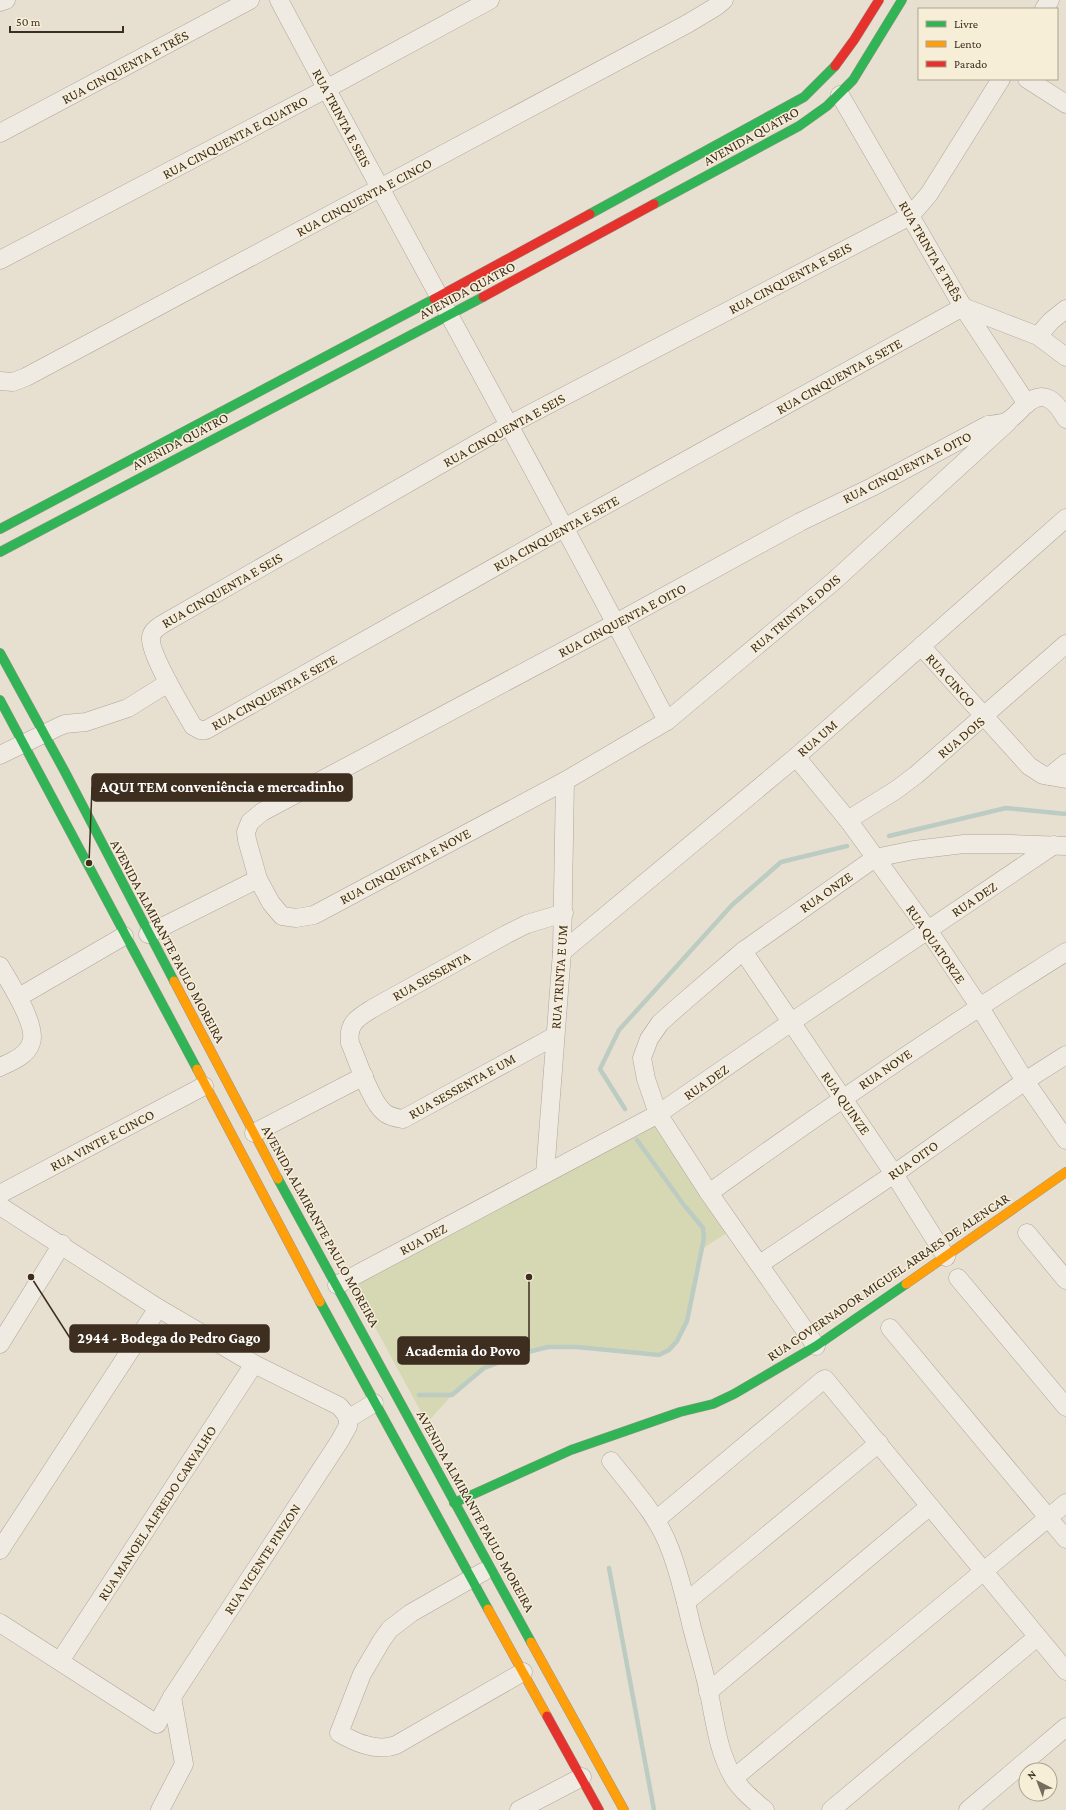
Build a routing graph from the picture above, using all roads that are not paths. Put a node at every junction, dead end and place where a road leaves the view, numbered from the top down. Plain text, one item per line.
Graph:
1 (6, 0) edge
2 (250, 0) edge
3 (279, 0) edge
4 (490, 0) edge
5 (724, 0) edge
6 (879, 0) edge
7 (902, 0) edge
8 (0, 2) edge
9 (999, 80) edge
10 (1029, 80) edge
11 (326, 89) junction
12 (840, 95) junction
13 (1066, 104) edge
14 (0, 133) edge
15 (380, 189) junction
16 (910, 216) junction
17 (0, 260) edge
18 (439, 296) junction
19 (963, 307) junction
20 (1066, 309) edge
21 (449, 315) junction
22 (1038, 336) junction
23 (1066, 357) edge
24 (0, 381) edge
25 (1027, 404) junction
26 (1066, 419) edge
27 (1008, 422) junction
28 (510, 425) junction
29 (1066, 518) edge
30 (564, 528) junction
31 (0, 529) edge
32 (0, 552) edge
33 (616, 623) junction
34 (1066, 644) edge
35 (921, 646) junction
36 (0, 653) edge
37 (168, 683) junction
38 (0, 700) edge
39 (984, 717) junction
40 (667, 721) junction
41 (45, 733) junction
42 (23, 743) junction
43 (0, 755) edge
44 (796, 757) junction
45 (1066, 763) edge
46 (1058, 778) edge
47 (565, 780) junction
48 (848, 820) junction
49 (1060, 846) edge
50 (875, 858) junction
51 (258, 879) junction
52 (564, 913) junction
53 (928, 930) junction
54 (148, 934) junction
55 (124, 936) junction
56 (743, 951) junction
57 (562, 952) junction
58 (1066, 952) edge
59 (0, 966) edge
60 (19, 997) junction
61 (979, 1006) junction
62 (790, 1023) junction
63 (555, 1036) junction
64 (1066, 1056) edge
65 (0, 1068) edge
66 (364, 1076) junction
67 (1025, 1081) junction
68 (204, 1086) junction
69 (842, 1098) junction
70 (658, 1114) junction
71 (254, 1133) junction
72 (1066, 1140) edge
73 (1066, 1172) edge
74 (545, 1174) junction
75 (894, 1174) junction
76 (709, 1192) junction
77 (0, 1194) edge
78 (0, 1206) edge
79 (1027, 1233) dead end
80 (62, 1244) junction
81 (946, 1257) junction
82 (760, 1264) junction
83 (958, 1278) dead end
84 (1066, 1280) edge
85 (337, 1285) junction
86 (158, 1308) junction
87 (890, 1328) dead end
88 (0, 1344) edge
89 (816, 1346) junction
90 (254, 1364) junction
91 (374, 1403) junction
92 (1066, 1407) edge
93 (348, 1419) junction
94 (878, 1444) junction
95 (611, 1461) dead end
96 (1066, 1503) edge
97 (454, 1504) junction
98 (930, 1506) junction
99 (1048, 1517) junction
100 (656, 1520) junction
101 (1066, 1539) edge
102 (0, 1550) edge
103 (491, 1569) junction
104 (984, 1572) junction
105 (471, 1578) junction
106 (686, 1602) junction
107 (0, 1623) edge
108 (1037, 1637) junction
109 (60, 1661) junction
110 (1066, 1671) edge
111 (523, 1672) junction
112 (708, 1692) junction
113 (172, 1697) junction
114 (1066, 1727) edge
115 (582, 1778) junction
116 (734, 1778) junction
117 (160, 1810) edge
118 (519, 1810) edge
119 (599, 1810) edge
120 (624, 1810) edge
121 (764, 1810) edge
122 (831, 1810) edge
123 (968, 1810) edge

1 - 8 street
2 - 14 street, RUA CINQUENTA E TRÊS
3 - 11 street, RUA TRINTA E SEIS
4 - 11 street, RUA CINQUENTA E QUATRO
5 - 15 street, RUA CINQUENTA E CINCO
6 - 18 street, AVENIDA QUATRO
7 - 12 street, AVENIDA QUATRO
9 - 16 street
10 - 13 street
11 - 15 street, RUA TRINTA E SEIS
11 - 17 street, RUA CINQUENTA E QUATRO
12 - 16 street, RUA TRINTA E TRÊS
12 - 21 street, AVENIDA QUATRO
15 - 18 street, RUA TRINTA E SEIS
15 - 24 street, RUA CINQUENTA E CINCO
16 - 19 street, RUA TRINTA E TRÊS
16 - 28 street, RUA CINQUENTA E SEIS
18 - 21 street, RUA TRINTA E SEIS
18 - 31 street, AVENIDA QUATRO
19 - 22 street
19 - 25 street, RUA TRINTA E TRÊS
19 - 30 street, RUA CINQUENTA E SETE
20 - 22 street
21 - 28 street, RUA TRINTA E SEIS
21 - 32 street, AVENIDA QUATRO
22 - 23 street
25 - 26 street
25 - 27 street
27 - 33 street, RUA CINQUENTA E OITO
27 - 40 street, RUA TRINTA E DOIS
28 - 30 street, RUA TRINTA E SEIS
28 - 37 street, RUA CINQUENTA E SEIS
29 - 35 street, RUA UM
30 - 33 street, RUA TRINTA E SEIS
30 - 37 street, RUA CINQUENTA E SETE
33 - 40 street, RUA TRINTA E SEIS
33 - 51 street, RUA CINQUENTA E OITO
34 - 39 street, RUA DOIS
35 - 39 street, RUA CINCO
35 - 44 street, RUA UM
36 - 41 street, AVENIDA ALMIRANTE PAULO MOREIRA
37 - 41 street
38 - 42 street
39 - 46 street, RUA CINCO
39 - 48 street, RUA DOIS
40 - 47 street, RUA TRINTA E DOIS
41 - 42 street
41 - 54 street, AVENIDA ALMIRANTE PAULO MOREIRA
42 - 43 street
42 - 55 street
44 - 48 street, RUA QUATORZE
44 - 57 street, RUA UM
45 - 46 street
47 - 51 street, RUA CINQUENTA E NOVE
47 - 52 street, RUA TRINTA E UM
48 - 50 street, RUA QUATORZE
49 - 50 street, RUA ONZE
49 - 53 street, RUA DEZ
50 - 53 street, RUA QUATORZE
50 - 56 street, RUA ONZE
51 - 54 street
52 - 57 street, RUA TRINTA E UM
52 - 66 street, RUA SESSENTA
53 - 61 street, RUA QUATORZE
53 - 62 street, RUA DEZ
54 - 71 street, AVENIDA ALMIRANTE PAULO MOREIRA
55 - 60 street
55 - 68 street
56 - 62 street, RUA QUINZE
56 - 70 street, RUA ONZE
57 - 63 street, RUA TRINTA E UM
58 - 61 street, RUA NOVE
59 - 60 street
60 - 65 street
61 - 67 street, RUA QUATORZE
61 - 69 street, RUA NOVE
62 - 69 street, RUA QUINZE
62 - 70 street, RUA DEZ
63 - 66 street, RUA SESSENTA E UM
63 - 74 street, RUA TRINTA E UM
64 - 67 street, RUA OITO
66 - 71 street
67 - 72 street, RUA QUATORZE
67 - 75 street, RUA OITO
68 - 77 street, RUA VINTE E CINCO
68 - 91 street
69 - 75 street, RUA QUINZE
69 - 76 street, RUA NOVE
70 - 74 street, RUA DEZ
70 - 76 street
71 - 85 street, AVENIDA ALMIRANTE PAULO MOREIRA
73 - 81 street, RUA GOVERNADOR MIGUEL ARRAES DE ALENCAR
74 - 85 street, RUA DEZ
75 - 81 street, RUA QUINZE
75 - 82 street, RUA OITO
76 - 82 street
78 - 80 street
79 - 84 street
80 - 86 street
80 - 88 street
81 - 89 street, RUA GOVERNADOR MIGUEL ARRAES DE ALENCAR
82 - 89 street
83 - 92 street
85 - 97 street, AVENIDA ALMIRANTE PAULO MOREIRA
86 - 90 street
86 - 102 street
87 - 99 street
89 - 97 street, RUA GOVERNADOR MIGUEL ARRAES DE ALENCAR
90 - 93 street
90 - 109 street, RUA MANOEL ALFREDO CARVALHO
91 - 93 street
91 - 105 street
93 - 113 street, RUA VICENTE PINZON
94 - 98 street
94 - 100 street
94 - 106 street
95 - 100 street
96 - 99 street
97 - 103 street, AVENIDA ALMIRANTE PAULO MOREIRA
98 - 104 street
98 - 112 street
99 - 101 street
99 - 104 street
100 - 106 street
103 - 105 street
103 - 120 street, AVENIDA ALMIRANTE PAULO MOREIRA
104 - 108 street
104 - 116 street
105 - 111 street
105 - 111 street
106 - 112 street
107 - 109 street
108 - 110 street
108 - 122 street
109 - 113 street, RUA VICENTE PINZON
111 - 115 street
112 - 116 street
113 - 117 street
114 - 123 street
115 - 118 street
115 - 119 street
116 - 121 street

